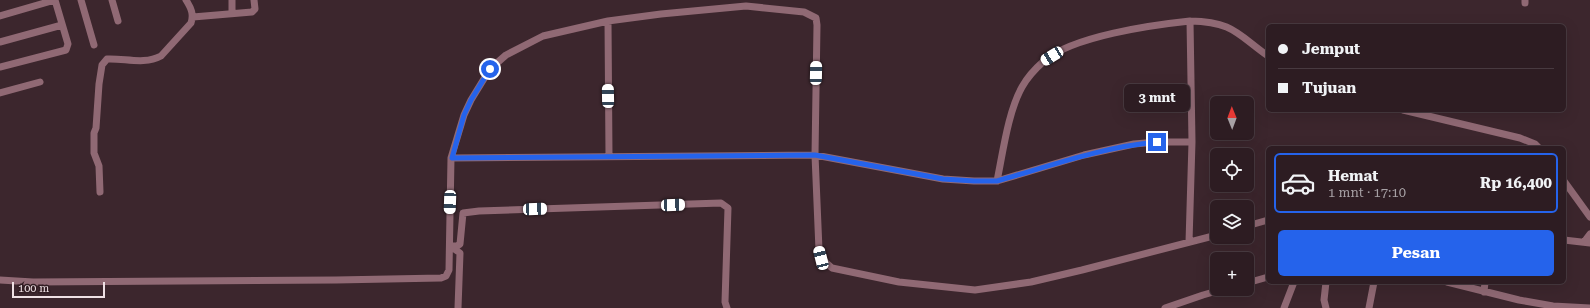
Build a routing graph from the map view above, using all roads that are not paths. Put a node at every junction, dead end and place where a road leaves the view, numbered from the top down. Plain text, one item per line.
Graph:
1 (55, 0) edge
2 (81, 0) edge
3 (112, 0) edge
4 (186, 0) edge
5 (232, 0) edge
6 (254, 0) edge
7 (28, 4) edge
8 (232, 13) junction
9 (0, 16) edge
10 (193, 17) junction
11 (118, 21) dead end
12 (608, 21) junction
13 (1190, 21) junction
14 (62, 25) junction
15 (0, 42) edge
16 (94, 45) dead end
17 (1266, 54) edge
18 (0, 67) edge
19 (40, 82) dead end
20 (0, 93) edge
21 (1411, 112) edge
22 (1192, 142) junction
23 (1537, 146) edge
24 (815, 155) junction
25 (609, 156) junction
26 (452, 158) junction
27 (997, 181) junction
28 (1566, 184) edge
29 (100, 192) dead end
30 (463, 213) junction
31 (450, 217) junction
32 (1590, 217) edge
33 (1266, 221) edge
34 (1254, 224) edge
35 (1590, 234) edge
36 (1210, 236) edge
37 (1566, 240) edge
38 (1189, 242) junction
39 (1587, 243) edge
40 (450, 246) junction
41 (1266, 278) edge
42 (0, 280) edge
43 (1254, 281) edge
44 (1293, 284) edge
45 (1326, 284) edge
46 (1374, 284) edge
47 (1454, 284) edge
48 (1485, 284) edge
49 (1484, 292) junction
50 (1210, 293) edge
51 (1519, 300) junction
52 (458, 308) edge
53 (727, 308) edge
54 (1165, 308) edge
55 (1284, 308) edge
56 (1326, 308) edge
57 (1369, 308) edge
58 (1517, 308) edge
59 (1589, 308) edge

1 - 7 street
1 - 14 street
2 - 16 street
3 - 11 street
4 - 10 street
5 - 8 street
6 - 8 street
7 - 9 street
8 - 10 street
10 - 29 street
12 - 24 street
12 - 25 street
12 - 26 street
13 - 17 street
13 - 22 street
13 - 27 street
14 - 15 street
14 - 18 street
19 - 20 street
21 - 23 street
22 - 27 street
22 - 38 street
24 - 25 street
24 - 27 street
24 - 38 street
25 - 26 street
26 - 31 street
28 - 32 street
30 - 31 street
30 - 40 street
30 - 53 street
31 - 40 street
33 - 34 street
35 - 39 street
36 - 38 street
37 - 39 street
40 - 42 street
40 - 52 street
41 - 43 street
44 - 55 street
45 - 56 street
46 - 57 street
47 - 49 street
48 - 49 street
49 - 51 street
50 - 54 street
51 - 58 street
51 - 59 street

